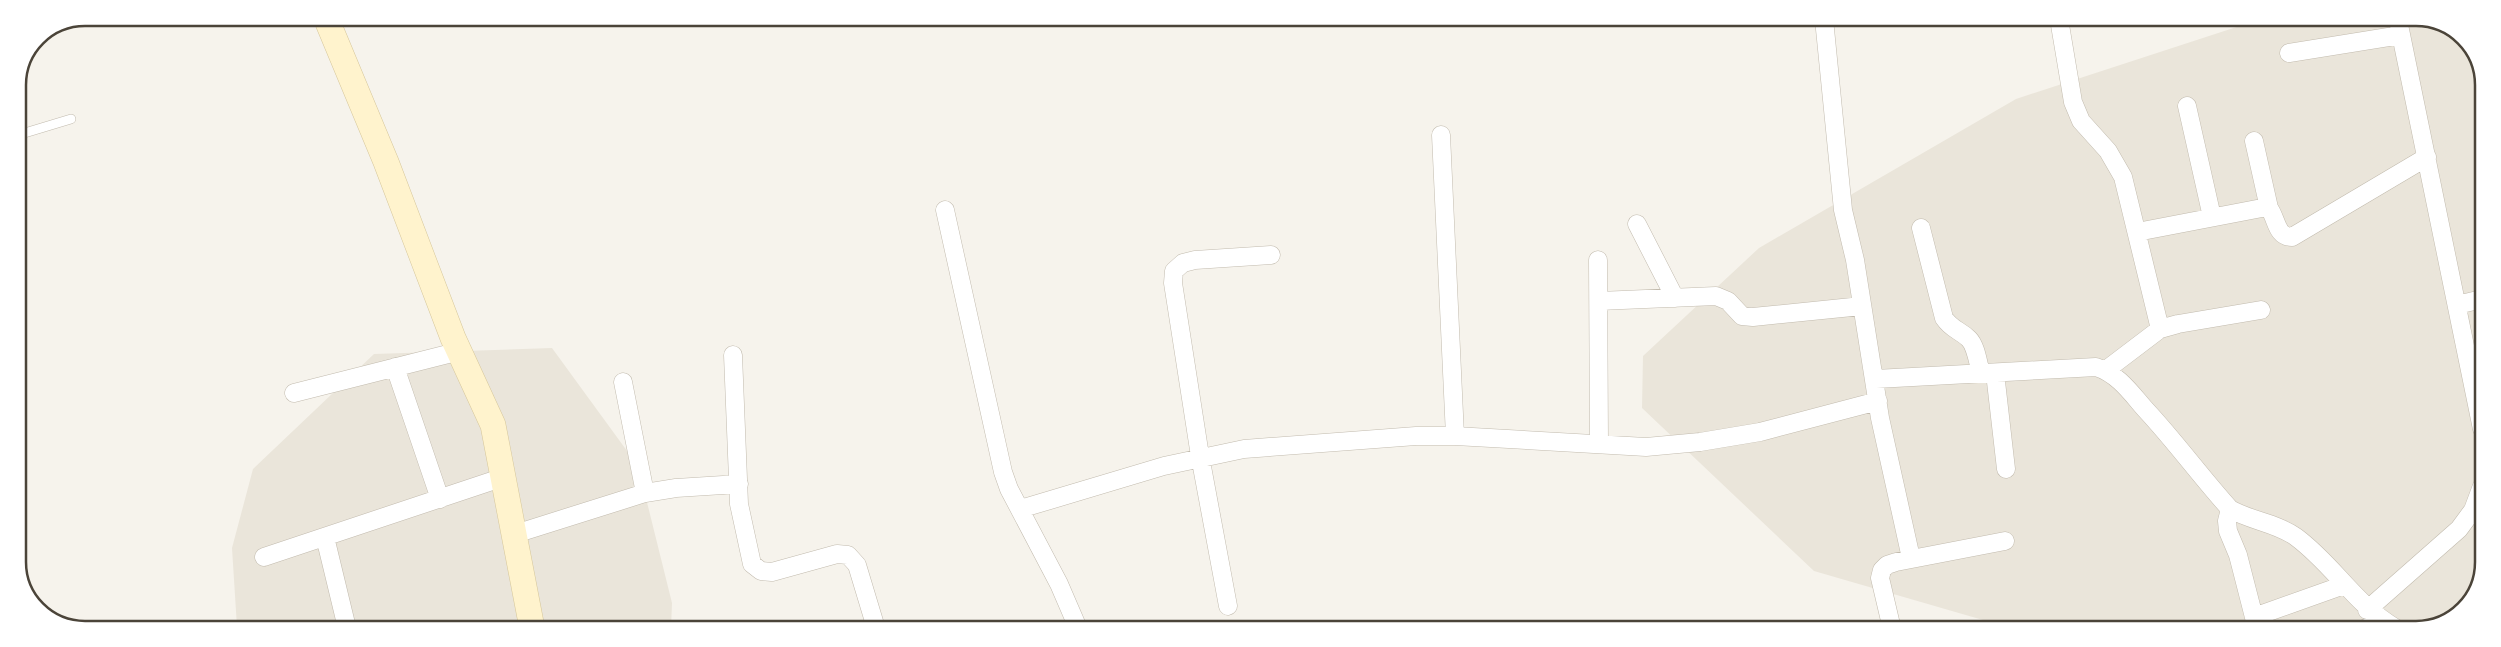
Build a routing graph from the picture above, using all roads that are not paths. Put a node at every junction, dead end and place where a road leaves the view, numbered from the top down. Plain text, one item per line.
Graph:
1 (329, 26) edge
2 (1825, 26) edge
3 (2060, 26) edge
4 (2400, 27) edge
5 (2290, 53) dead end
6 (2188, 106) dead end
7 (71, 119) dead end
8 (26, 133) edge
9 (1441, 135) dead end
10 (2254, 141) dead end
11 (2427, 157) junction
12 (2269, 208) junction
13 (945, 210) dead end
14 (2212, 217) junction
15 (1637, 224) dead end
16 (1922, 228) dead end
17 (2137, 232) junction
18 (1271, 255) dead end
19 (1598, 260) dead end
20 (1675, 298) junction
21 (1599, 301) junction
22 (2475, 301) edge
23 (2457, 305) junction
24 (1862, 306) junction
25 (2261, 310) dead end
26 (2160, 329) junction
27 (460, 350) junction
28 (733, 354) dead end
29 (395, 367) junction
30 (2106, 370) junction
31 (1988, 373) junction
32 (1876, 379) junction
33 (623, 382) dead end
34 (294, 393) dead end
35 (2475, 394) edge
36 (1878, 401) junction
37 (1455, 436) junction
38 (1600, 444) junction
39 (1200, 456) junction
40 (2006, 469) dead end
41 (504, 477) junction
42 (739, 484) junction
43 (645, 493) junction
44 (440, 498) junction
45 (2475, 505) edge
46 (1020, 508) junction
47 (2230, 509) junction
48 (515, 534) junction
49 (325, 536) junction
50 (2005, 541) dead end
51 (264, 557) dead end
52 (1911, 558) junction
53 (2344, 585) junction
54 (1228, 606) dead end
55 (2367, 610) junction
56 (346, 621) edge
57 (531, 621) edge
58 (874, 621) edge
59 (1075, 621) edge
60 (1890, 621) edge
61 (2255, 621) edge
62 (2261, 621) edge
63 (2384, 621) edge

1 - 27 street
2 - 24 street
3 - 17 street
4 - 5 street
4 - 11 street
6 - 14 street
7 - 8 lane
9 - 37 street
10 - 12 street
11 - 12 street
11 - 23 street
12 - 14 street
13 - 46 street
14 - 17 street
15 - 20 street
16 - 31 street
17 - 26 street
18 - 39 street
19 - 21 street
20 - 21 street
20 - 24 street
21 - 38 street
22 - 23 street
23 - 35 street
24 - 32 street
25 - 26 street
26 - 30 street
27 - 29 street
27 - 41 street
28 - 42 street
29 - 34 street
29 - 44 street
30 - 31 street
30 - 47 street
31 - 32 street
31 - 40 street
32 - 36 street
33 - 43 street
36 - 38 street
36 - 52 street
37 - 38 street
37 - 39 street
39 - 46 street
39 - 54 street
41 - 44 street
41 - 48 street
42 - 43 street
42 - 58 street
43 - 48 street
44 - 49 street
45 - 55 street
46 - 59 street
47 - 53 street
47 - 61 street
48 - 57 street
49 - 51 street
49 - 56 street
50 - 52 street
52 - 60 street
53 - 55 street
53 - 62 street
55 - 63 street

